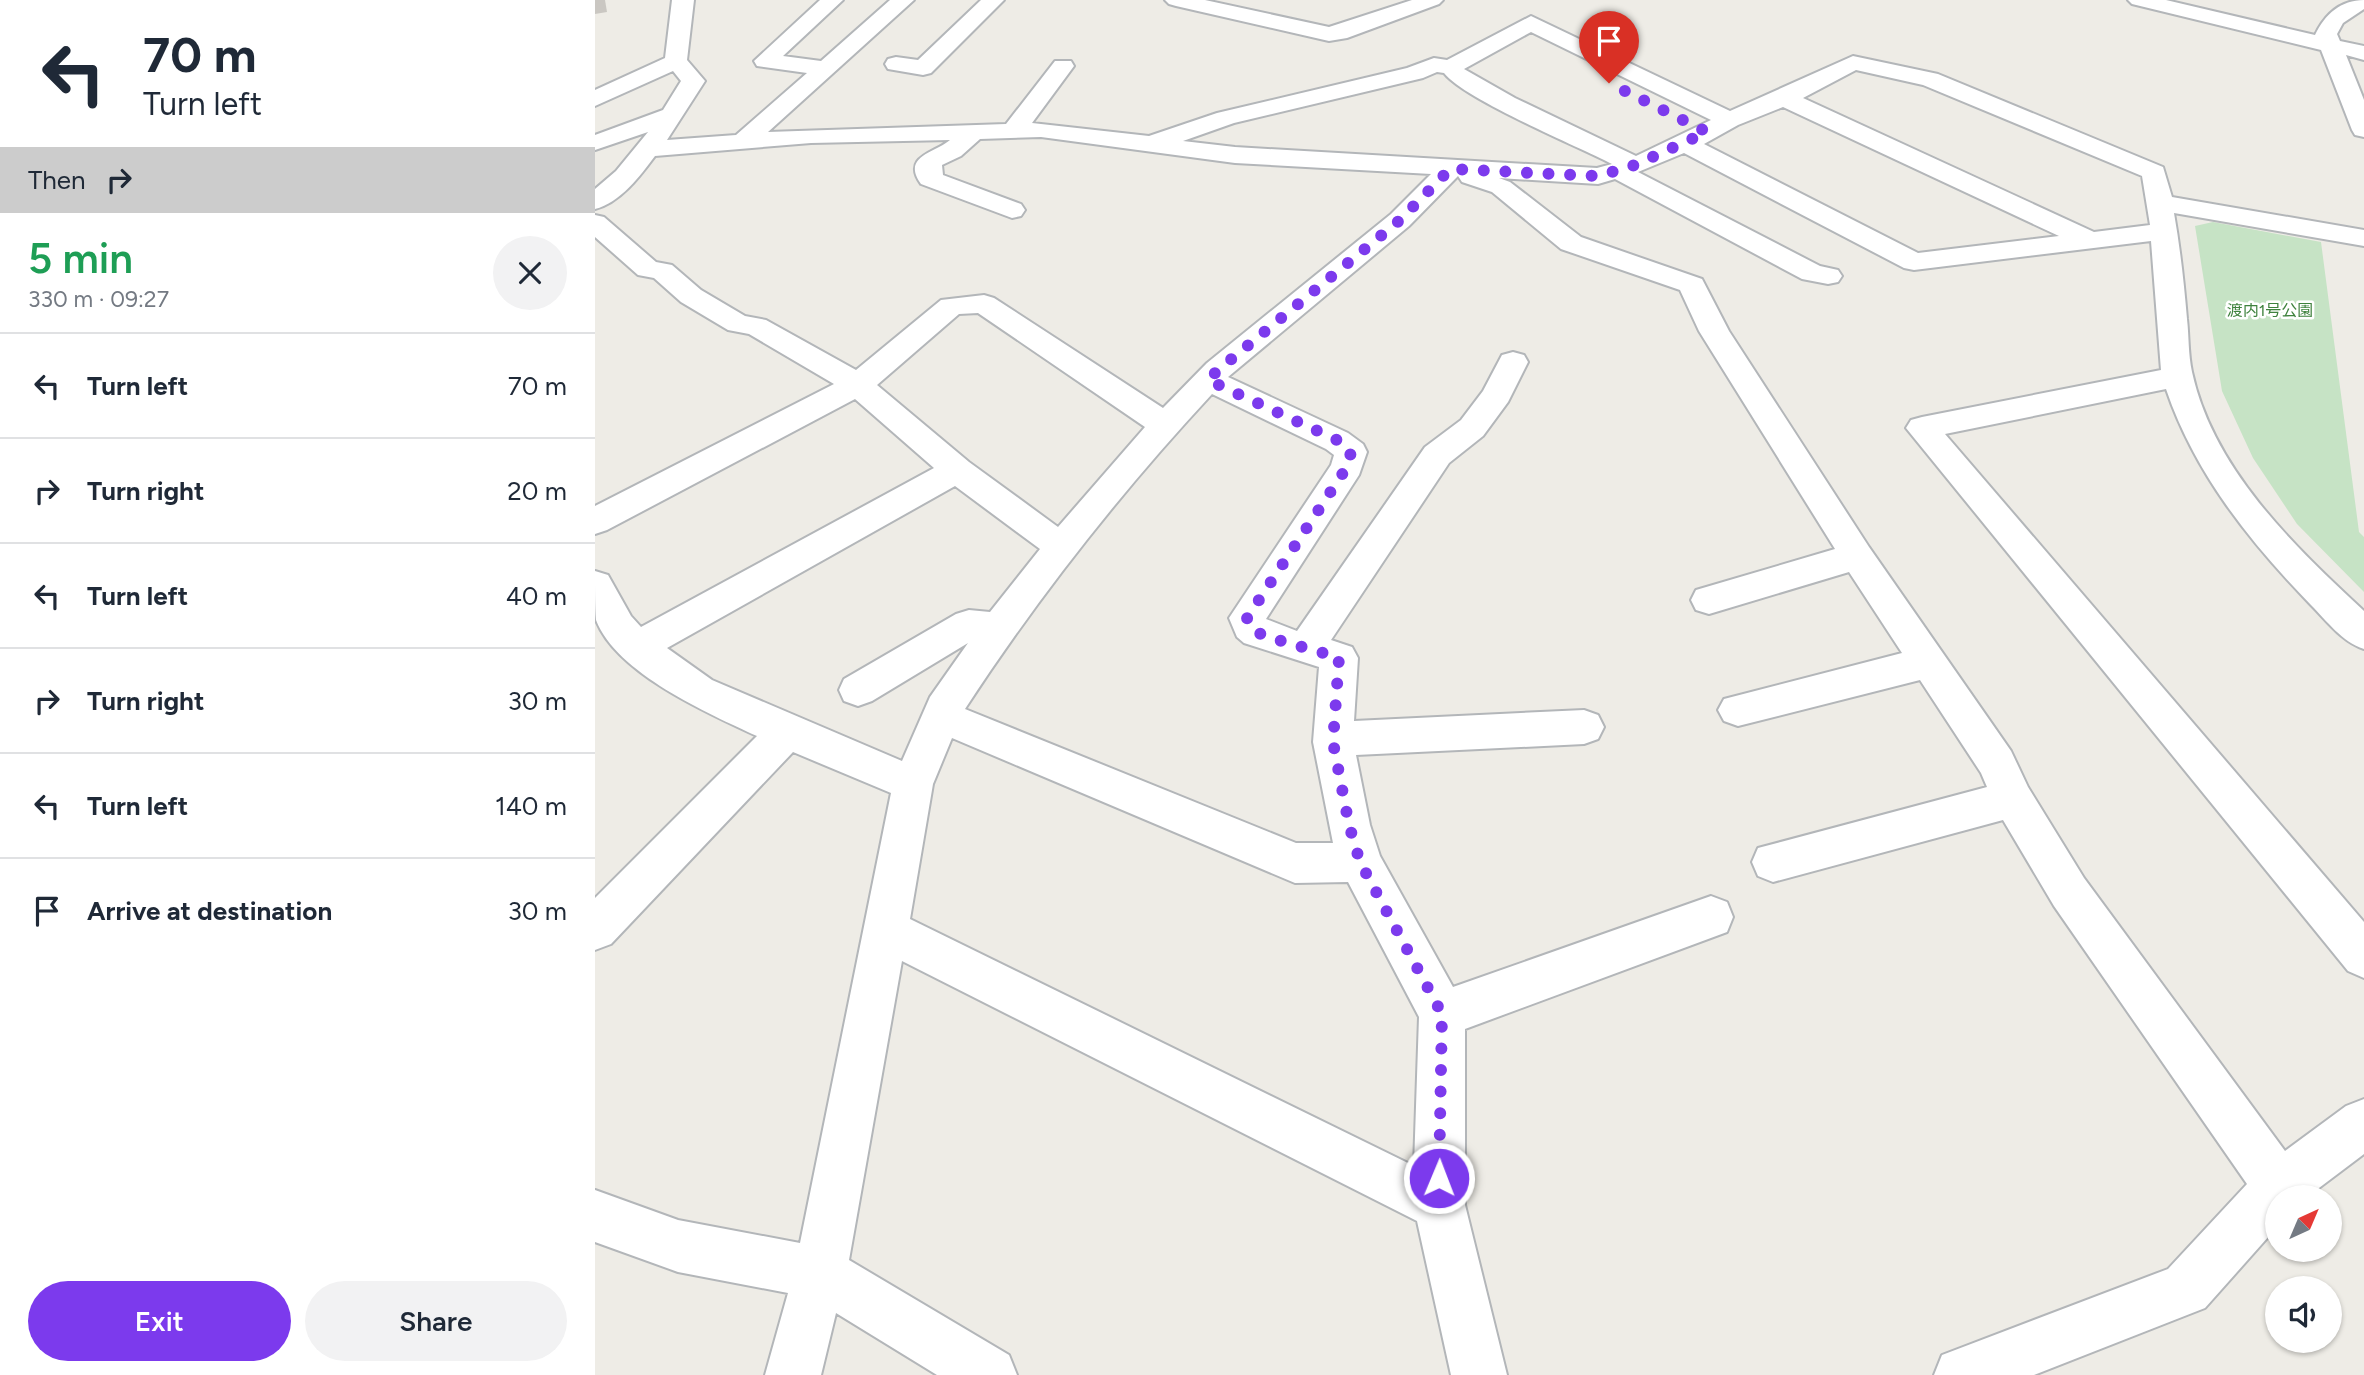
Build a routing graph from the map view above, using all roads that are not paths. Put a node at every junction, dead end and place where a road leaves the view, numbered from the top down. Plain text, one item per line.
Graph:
1 (683, 0) edge
2 (832, 0) edge
3 (903, 0) edge
4 (993, 0) edge
5 (1176, 0) edge
6 (1432, 0) edge
7 (2139, 0) edge
8 (2363, 0) edge
9 (1511, 34) junction
10 (2329, 43) junction
11 (2364, 53) edge
12 (676, 61) junction
13 (897, 64) dead end
14 (1063, 66) dead end
15 (1451, 67) junction
16 (824, 68) junction
17 (1784, 98) junction
18 (595, 99) edge
19 (671, 115) junction
20 (1729, 120) junction
21 (975, 130) junction
22 (1014, 130) junction
23 (2364, 130) edge
24 (1696, 138) junction
25 (742, 142) junction
26 (595, 143) edge
27 (1146, 145) junction
28 (649, 149) junction
29 (1627, 168) junction
30 (1450, 169) junction
31 (595, 201) edge
32 (2161, 203) junction
33 (1012, 210) dead end
34 (595, 223) edge
35 (2165, 231) junction
36 (2364, 238) edge
37 (2090, 240) junction
38 (1828, 276) dead end
39 (1513, 362) dead end
40 (2178, 377) junction
41 (1208, 380) junction
42 (858, 386) junction
43 (1165, 425) junction
44 (957, 470) junction
45 (595, 521) edge
46 (1062, 547) junction
47 (1857, 556) junction
48 (595, 585) edge
49 (1709, 600) dead end
50 (999, 627) junction
51 (2364, 634) edge
52 (1307, 646) junction
53 (637, 647) junction
54 (1929, 662) junction
55 (858, 690) dead end
56 (1738, 710) dead end
57 (940, 716) junction
58 (1584, 727) dead end
59 (787, 732) junction
60 (1333, 742) junction
61 (913, 784) junction
62 (2013, 799) junction
63 (1360, 862) junction
64 (1773, 862) dead end
65 (1711, 917) dead end
66 (595, 929) edge
67 (884, 929) junction
68 (2364, 956) edge
69 (1442, 1014) junction
70 (2364, 1124) edge
71 (2278, 1185) edge
72 (2280, 1185) edge
73 (2265, 1202) edge
74 (1439, 1205) junction
75 (595, 1216) edge
76 (820, 1273) junction
77 (1965, 1374) edge
78 (793, 1375) edge
79 (989, 1375) edge
80 (1479, 1375) edge

1 - 12 street
2 - 16 street
3 - 16 street
4 - 13 street
5 - 6 street
7 - 10 street
8 - 10 street
9 - 15 street
9 - 20 street
9 - 24 street
10 - 11 street
10 - 23 street
12 - 18 street
12 - 19 street
14 - 22 street
15 - 27 street
15 - 29 street
16 - 25 street
17 - 20 street
17 - 32 street
17 - 37 street
19 - 26 street
19 - 28 street
20 - 24 street
21 - 22 street
21 - 25 street
21 - 33 street
22 - 27 street
24 - 29 street
24 - 37 street
25 - 28 street
27 - 30 street
28 - 31 street
29 - 30 street
29 - 38 street
30 - 41 street
30 - 47 street
32 - 35 street
32 - 36 street
34 - 42 street
35 - 37 street
35 - 40 street
39 - 52 street
40 - 51 street
40 - 68 street
41 - 43 street
41 - 52 street
42 - 43 street
42 - 44 street
42 - 45 street
43 - 46 street
44 - 46 street
44 - 53 street
46 - 50 street
47 - 49 street
47 - 54 street
48 - 53 street
50 - 55 street
50 - 57 street
52 - 60 street
53 - 59 street
54 - 56 street
54 - 62 street
57 - 61 street
57 - 63 street
58 - 60 street
59 - 61 street
59 - 66 street
60 - 63 street
61 - 67 street
62 - 64 street
62 - 71 street
63 - 69 street
65 - 69 street
67 - 74 street
67 - 76 street
69 - 74 street
70 - 72 street
73 - 77 street
74 - 80 street
75 - 76 street
76 - 78 street
76 - 79 street

